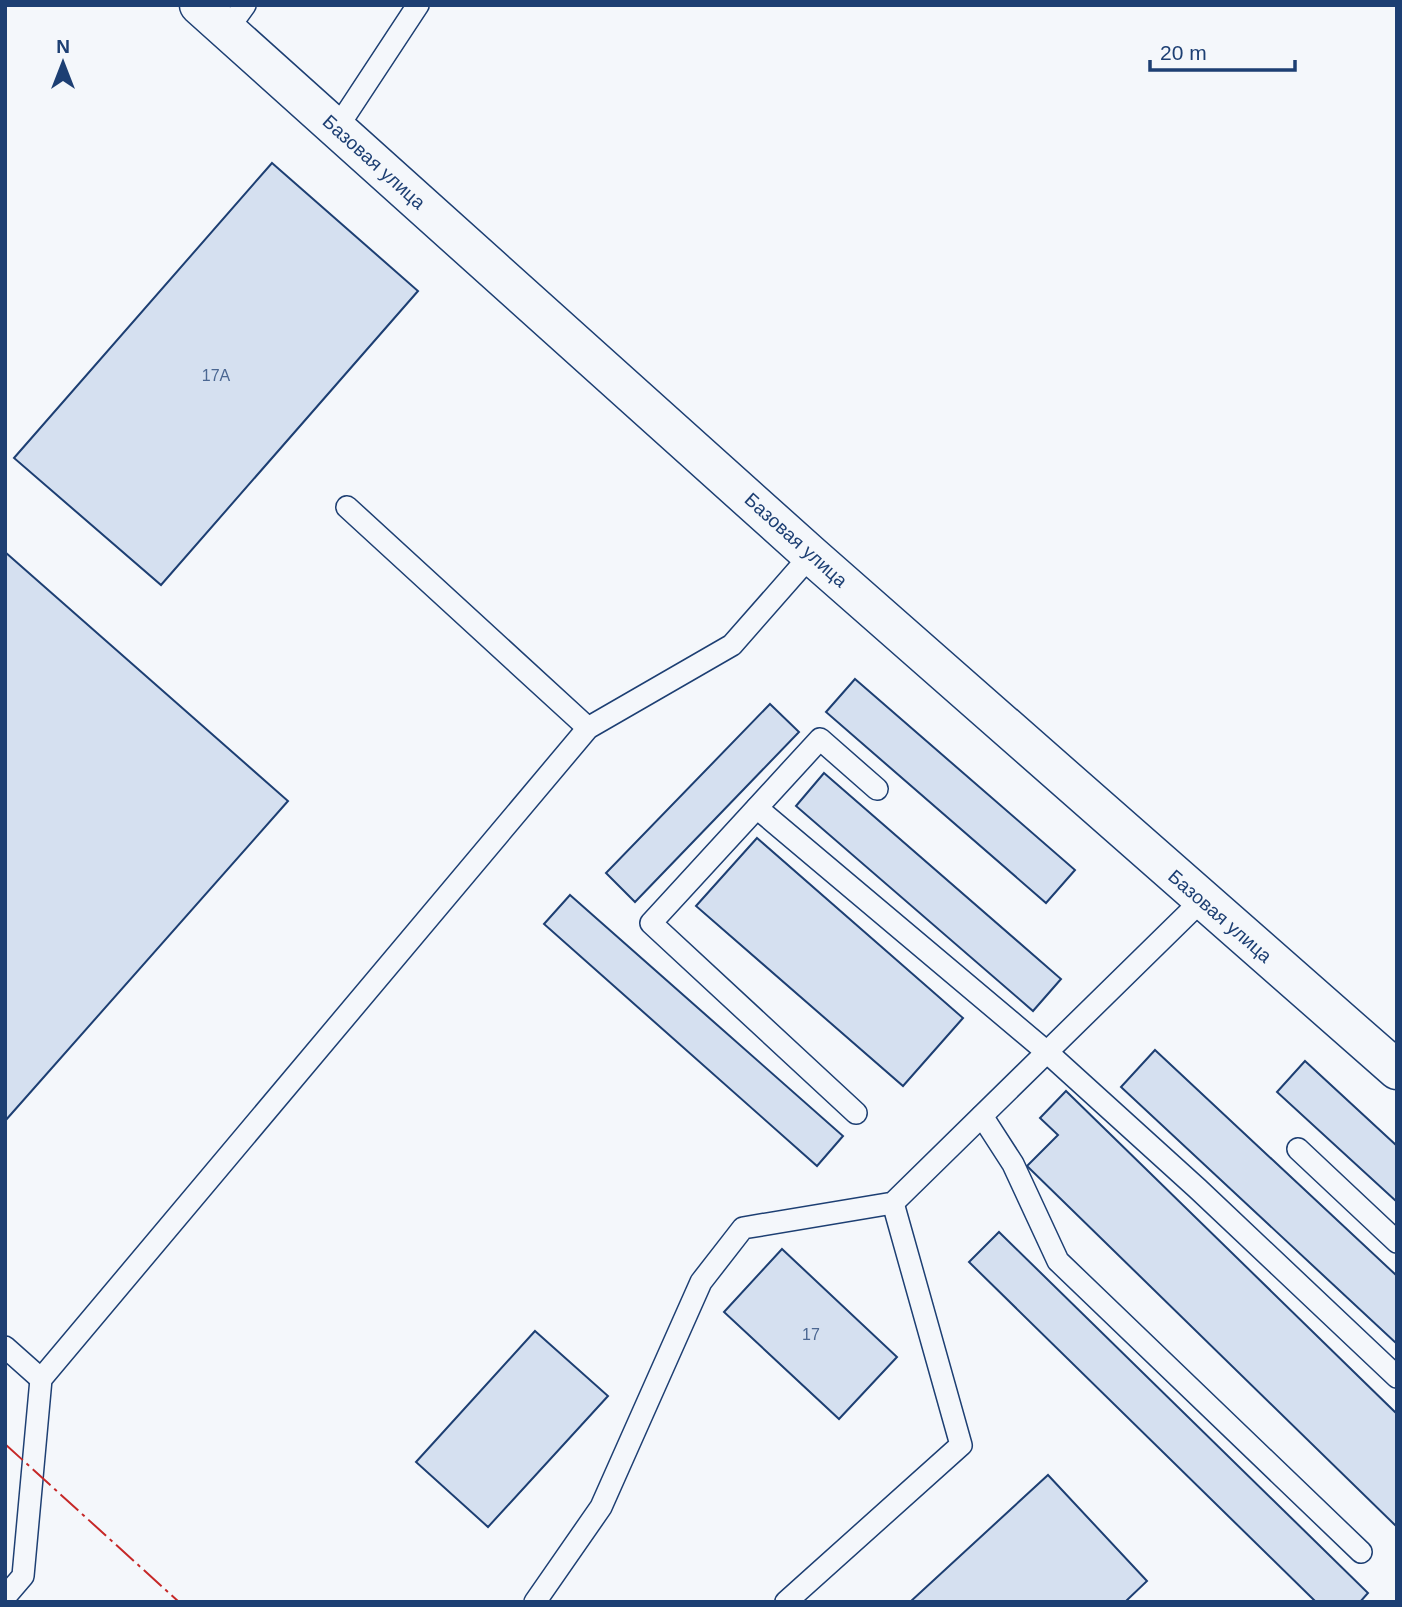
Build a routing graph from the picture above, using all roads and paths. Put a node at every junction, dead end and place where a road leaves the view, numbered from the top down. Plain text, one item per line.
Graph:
1 (418, 5) edge
2 (224, 13) edge
3 (337, 128) junction
4 (347, 507) dead end
5 (811, 555) junction
6 (588, 728) junction
7 (877, 789) dead end
8 (757, 808) junction
9 (1202, 900) junction
10 (1048, 1052) junction
11 (1397, 1070) edge
12 (856, 1113) dead end
13 (982, 1116) junction
14 (1298, 1149) dead end
15 (893, 1203) junction
16 (1397, 1242) edge
17 (5, 1348) edge
18 (1397, 1377) edge
19 (41, 1379) junction
20 (1361, 1552) dead end
21 (5, 1597) edge
22 (535, 1602) edge
23 (786, 1602) edge

1 - 3 lane
2 - 3 street, Базовая улица
3 - 5 street, Базовая улица
4 - 6 lane
5 - 6 lane
5 - 9 street, Базовая улица
6 - 19 lane
7 - 8 lane
8 - 10 lane
8 - 12 lane
9 - 10 lane
9 - 11 street, Базовая улица
10 - 13 lane
10 - 18 lane
13 - 15 lane
13 - 20 lane
14 - 16 lane
15 - 22 lane
15 - 23 lane
17 - 19 lane
19 - 21 lane

